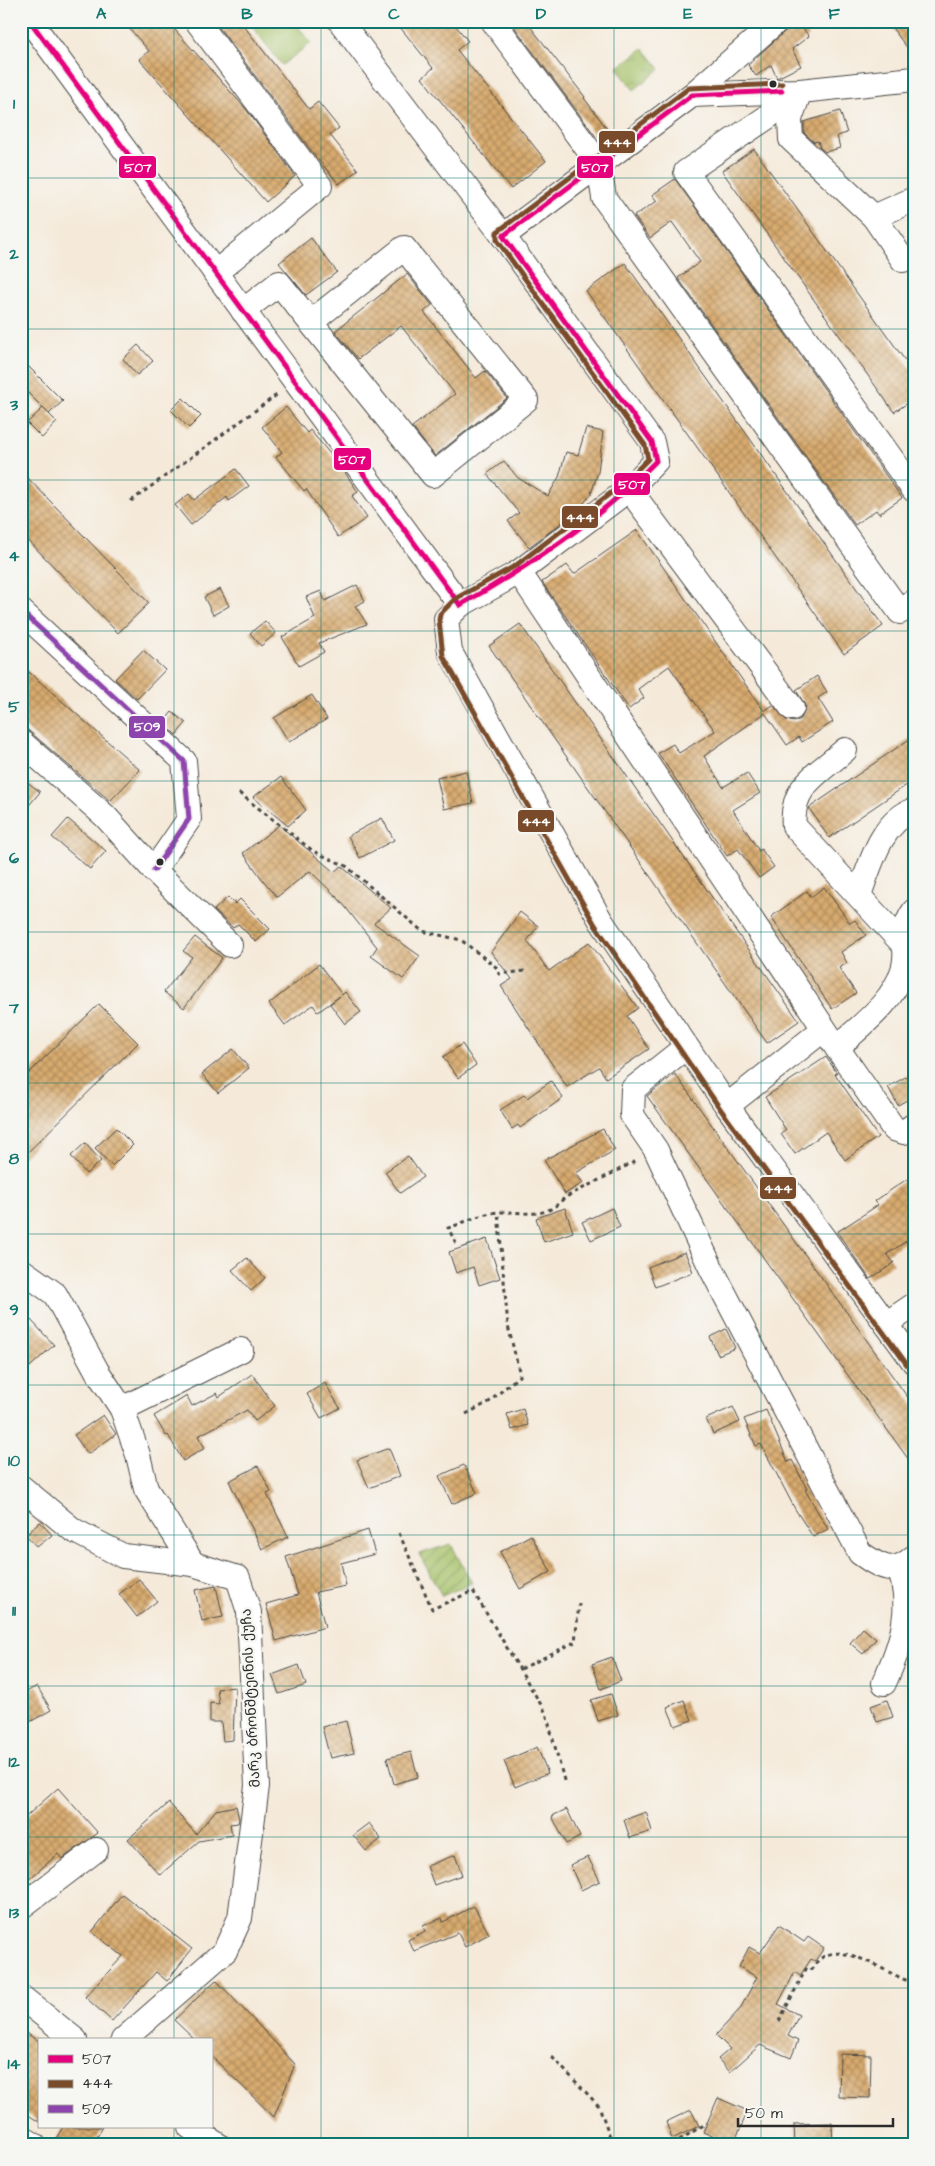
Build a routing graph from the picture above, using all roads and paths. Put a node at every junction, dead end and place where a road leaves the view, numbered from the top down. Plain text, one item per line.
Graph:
1 (30, 21) edge
2 (197, 21) edge
3 (340, 21) edge
4 (493, 21) edge
5 (777, 21) edge
6 (914, 79) edge
7 (791, 91) junction
8 (692, 95) junction
9 (599, 164) junction
10 (914, 199) edge
11 (874, 217) junction
12 (503, 236) junction
13 (903, 260) dead end
14 (215, 273) junction
15 (243, 311) junction
16 (311, 322) junction
17 (283, 390) dead end
18 (629, 489) junction
19 (914, 490) edge
20 (130, 501) dead end
21 (519, 572) junction
22 (914, 602) edge
23 (460, 605) junction
24 (21, 611) edge
25 (792, 708) dead end
26 (21, 742) edge
27 (845, 750) dead end
28 (239, 793) dead end
29 (914, 810) edge
30 (154, 870) junction
31 (859, 895) junction
32 (914, 910) edge
33 (904, 944) junction
34 (230, 945) dead end
35 (525, 971) dead end
36 (824, 1028) junction
37 (686, 1047) junction
38 (837, 1048) junction
39 (727, 1106) junction
40 (914, 1125) edge
41 (656, 1150) junction
42 (498, 1212) junction
43 (456, 1243) dead end
44 (21, 1270) edge
45 (914, 1305) edge
46 (886, 1324) junction
47 (241, 1350) dead end
48 (914, 1362) edge
49 (122, 1408) junction
50 (466, 1414) dead end
51 (21, 1488) edge
52 (399, 1533) dead end
53 (906, 1563) edge
54 (192, 1564) junction
55 (579, 1604) dead end
56 (521, 1669) junction
57 (884, 1683) dead end
58 (564, 1784) dead end
59 (96, 1850) dead end
60 (21, 1907) edge
61 (914, 1983) edge
62 (21, 1998) edge
63 (779, 2021) dead end
64 (72, 2038) edge
65 (125, 2038) edge
66 (552, 2057) dead end
67 (707, 2123) dead end
68 (192, 2128) edge
69 (21, 2137) edge
70 (34, 2145) edge
71 (218, 2145) edge
72 (613, 2145) edge
73 (679, 2145) edge

1 - 14 street
2 - 14 street
3 - 12 street
4 - 9 street
5 - 8 street
6 - 7 street
7 - 8 street
7 - 11 street
7 - 19 street
8 - 9 street
9 - 12 street
9 - 22 street
10 - 11 street
11 - 13 street
12 - 18 street
14 - 15 street
15 - 16 street
15 - 23 street
16 - 16 street
17 - 20 path
18 - 21 street
18 - 25 street
21 - 23 street
21 - 36 street
23 - 37 street
24 - 30 street
26 - 30 street
27 - 31 street
28 - 35 path
29 - 31 street
30 - 34 street
31 - 33 street
32 - 33 street
33 - 38 street
36 - 38 street
36 - 39 street
37 - 39 street
37 - 41 street
38 - 40 street
39 - 46 street
41 - 42 path
41 - 53 street
42 - 43 path
42 - 50 path
44 - 49 street
45 - 46 street
46 - 48 street
47 - 49 street
49 - 54 street
51 - 54 street, მარკ ბრონშტეინის ქუჩა
52 - 56 path
53 - 57 street
54 - 65 street, მარკ ბრონშტეინის ქუჩა
55 - 56 path
56 - 58 path
59 - 60 street
61 - 63 path
62 - 64 street
66 - 72 path
67 - 73 path
68 - 71 street
69 - 70 street

